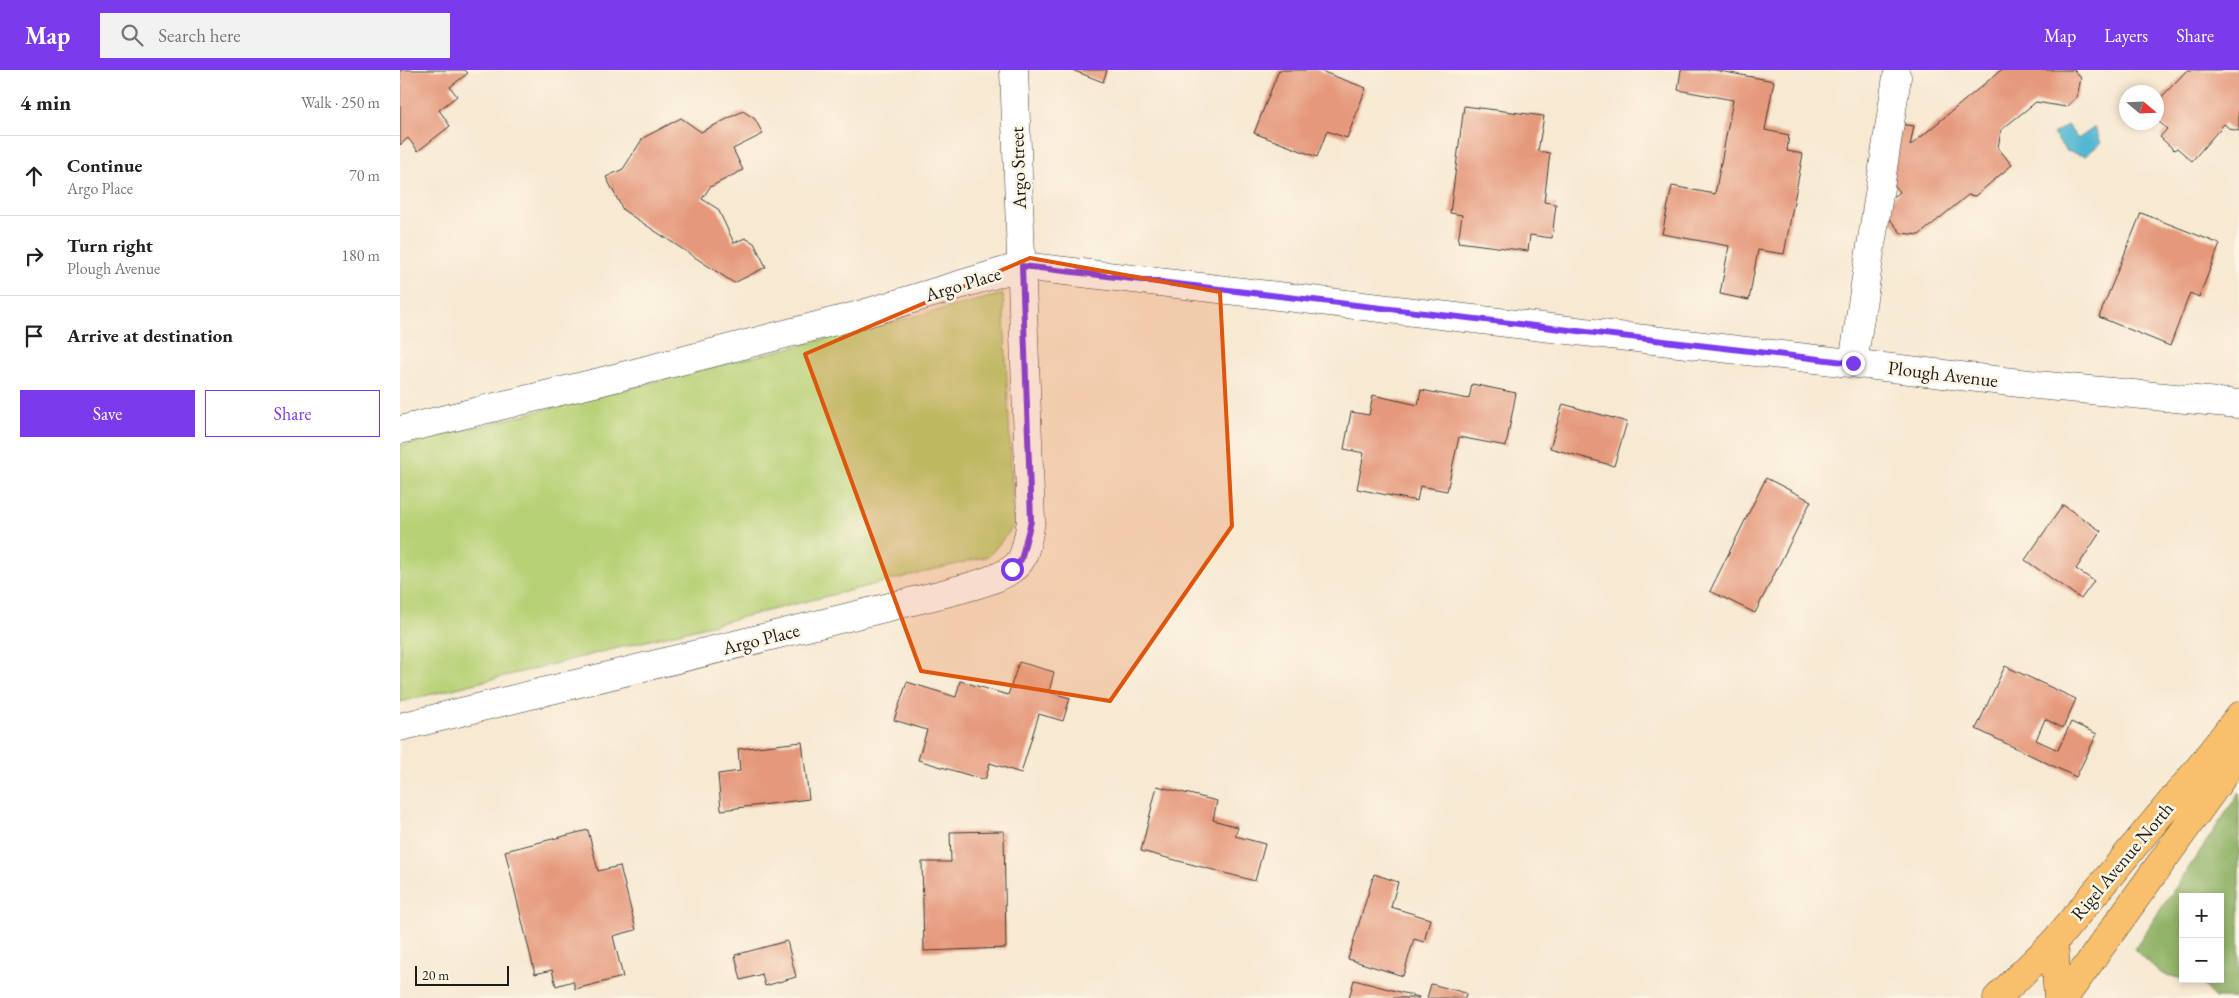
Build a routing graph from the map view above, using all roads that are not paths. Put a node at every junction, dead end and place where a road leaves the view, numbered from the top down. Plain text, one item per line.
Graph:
1 (1014, 70) edge
2 (1897, 77) dead end
3 (1022, 266) junction
4 (1853, 363) junction
5 (2239, 404) edge
6 (400, 430) edge
7 (2239, 716) edge
8 (400, 727) edge
9 (2239, 754) edge
10 (2054, 942) junction
11 (1997, 998) edge
12 (2058, 998) edge
13 (2064, 998) edge

1 - 3 street, Argo Street
2 - 4 street
3 - 4 street, Plough Avenue
3 - 6 street, Argo Place
3 - 8 street, Argo Place
4 - 5 street, Plough Avenue
7 - 10 main road, Rigel Avenue North
9 - 13 main road, Rigel Avenue North
10 - 11 main road, Rigel Avenue North
10 - 12 main road

